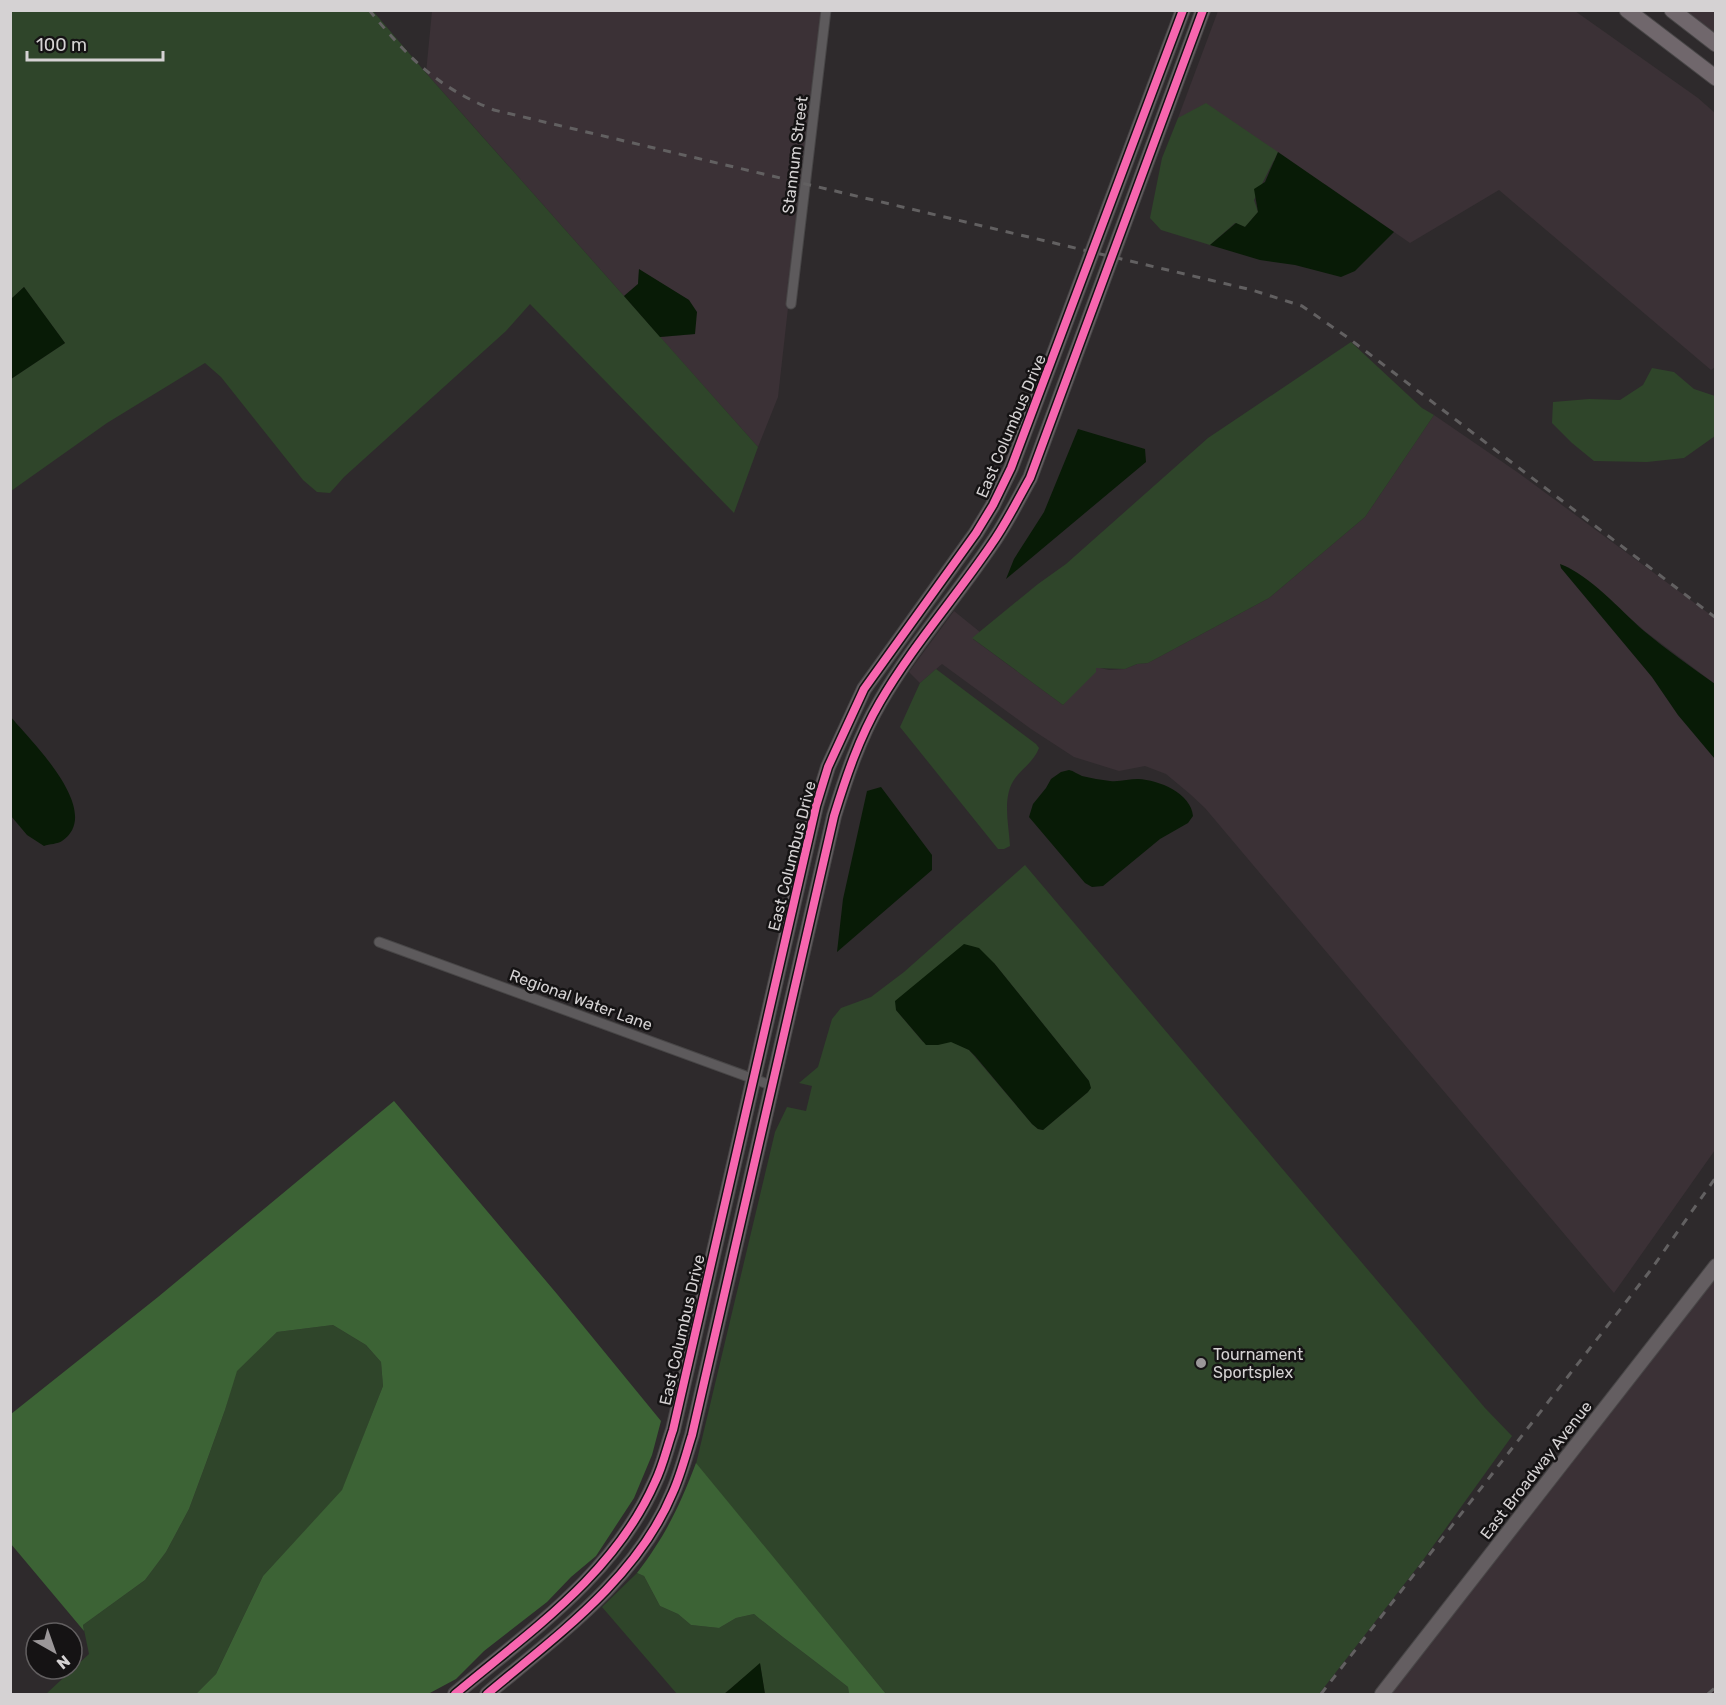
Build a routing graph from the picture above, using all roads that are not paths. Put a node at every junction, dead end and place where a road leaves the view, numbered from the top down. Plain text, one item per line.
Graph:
1 (826, 10) edge
2 (1183, 10) edge
3 (1203, 10) edge
4 (1628, 10) edge
5 (1672, 10) edge
6 (1716, 44) edge
7 (1166, 55) junction
8 (1185, 62) junction
9 (1716, 78) edge
10 (791, 304) dead end
11 (908, 625) junction
12 (925, 636) junction
13 (380, 942) dead end
14 (754, 1079) junction
15 (773, 1086) junction
16 (1716, 1266) edge
17 (455, 1695) edge
18 (487, 1695) edge
19 (1382, 1695) edge

1 - 10 street, Stannum Street
2 - 7 street, East Columbus Drive
3 - 8 street, East Columbus Drive
4 - 9 main road
5 - 6 main road
7 - 8 street
7 - 11 street, East Columbus Drive
8 - 12 street, East Columbus Drive
11 - 12 street
11 - 14 street, East Columbus Drive
12 - 15 street, East Columbus Drive
13 - 14 street, Regional Water Lane
14 - 15 street, Regional Water Lane
14 - 17 street, East Columbus Drive
15 - 18 street, East Columbus Drive
16 - 19 street, East Broadway Avenue

